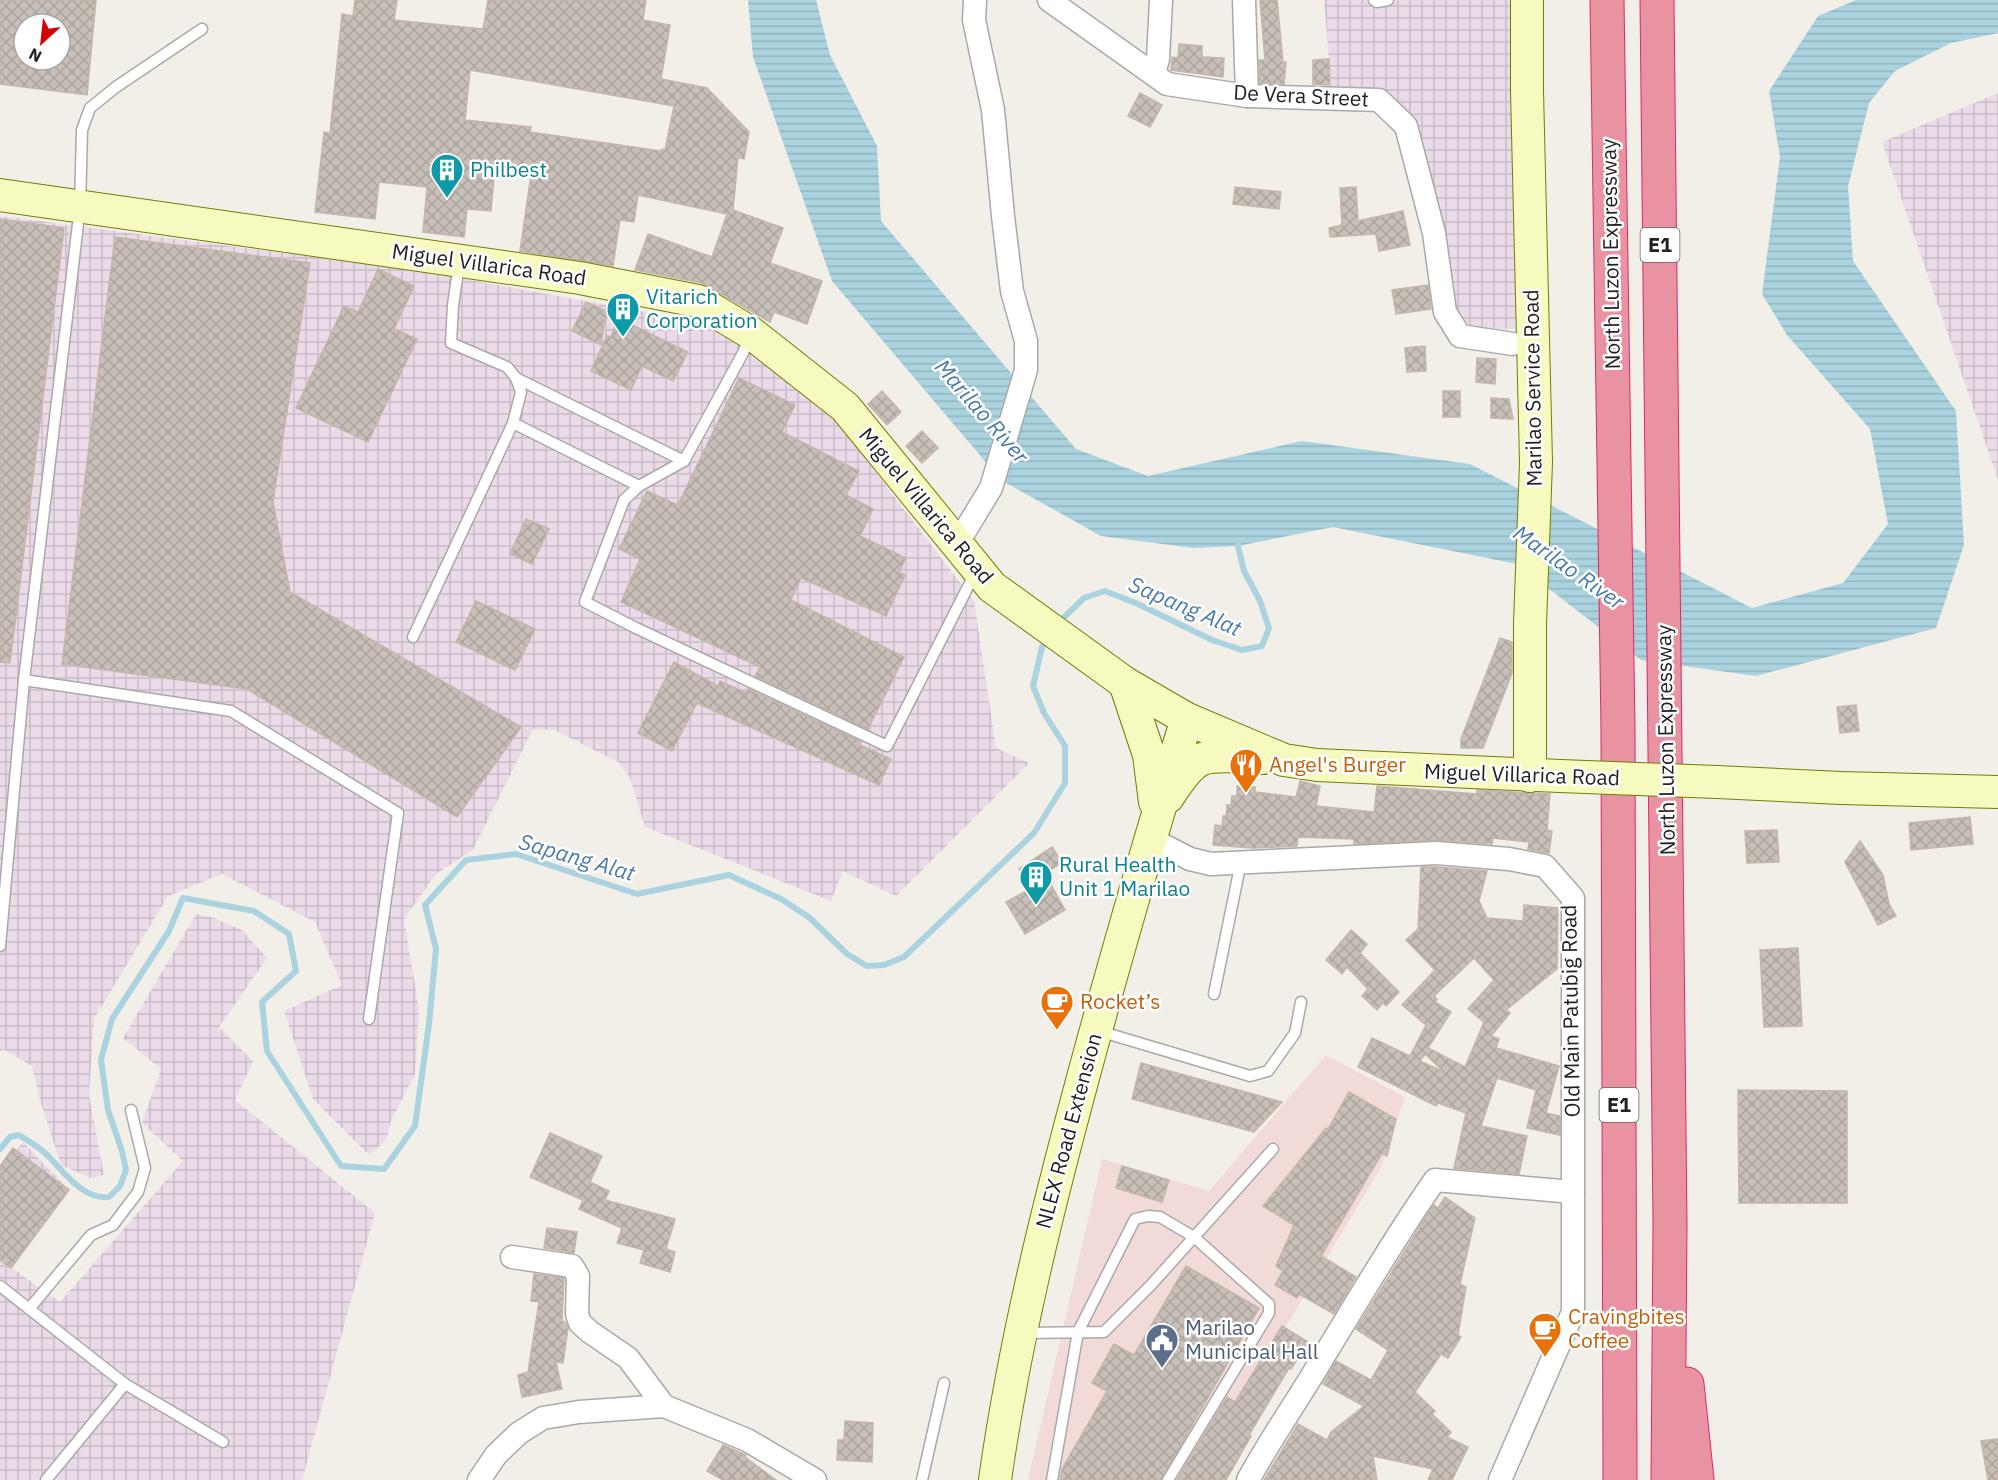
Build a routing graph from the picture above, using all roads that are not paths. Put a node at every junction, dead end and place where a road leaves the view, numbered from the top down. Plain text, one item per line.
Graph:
1 (975, 0) edge
2 (1049, 0) edge
3 (1161, 0) edge
4 (1244, 0) edge
5 (1374, 0) edge
6 (1388, 0) edge
7 (1527, 0) edge
8 (1607, 0) edge
9 (1657, 0) edge
10 (202, 28) dead end
11 (1154, 74) junction
12 (1247, 96) junction
13 (0, 195) edge
14 (80, 207) junction
15 (460, 261) junction
16 (751, 333) junction
17 (1513, 344) dead end
18 (516, 378) junction
19 (513, 423) junction
20 (684, 461) junction
21 (639, 486) junction
22 (957, 544) junction
23 (977, 569) junction
24 (413, 637) dead end
25 (24, 680) junction
26 (1125, 683) junction
27 (1186, 719) junction
28 (1284, 760) junction
29 (1545, 776) junction
30 (1998, 792) edge
31 (1152, 828) junction
32 (1241, 862) junction
33 (0, 946) edge
34 (1214, 994) dead end
35 (1301, 1002) dead end
36 (369, 1019) dead end
37 (1096, 1030) junction
38 (130, 1110) dead end
39 (1273, 1149) dead end
40 (1573, 1192) junction
41 (1670, 1224) junction
42 (1194, 1237) junction
43 (512, 1257) dead end
44 (0, 1286) edge
45 (29, 1309) junction
46 (1078, 1332) junction
47 (1020, 1333) junction
48 (944, 1383) dead end
49 (125, 1384) junction
50 (664, 1406) junction
51 (223, 1442) dead end
52 (46, 1480) edge
53 (479, 1480) edge
54 (815, 1480) edge
55 (921, 1480) edge
56 (995, 1480) edge
57 (1052, 1480) edge
58 (1168, 1480) edge
59 (1248, 1480) edge
60 (1500, 1480) edge
61 (1620, 1480) edge
62 (1668, 1480) edge
63 (1697, 1480) edge

1 - 22 street
2 - 11 street, De Vera Street
3 - 11 street
4 - 12 street
5 - 6 lane
7 - 29 main road, Marilao Service Road
8 - 61 highway, North Luzon Expressway / E1
9 - 41 highway, North Luzon Expressway / E1
10 - 14 lane
11 - 12 street, De Vera Street
12 - 17 street, De Vera Street
13 - 14 main road, Miguel Villarica Road
14 - 15 main road, Miguel Villarica Road
14 - 25 lane
15 - 16 main road, Miguel Villarica Road
15 - 18 lane
16 - 20 lane
16 - 22 main road, Miguel Villarica Road
18 - 19 lane
18 - 20 lane
19 - 21 lane
19 - 24 lane
20 - 21 lane
21 - 23 lane
22 - 23 main road, Miguel Villarica Road
23 - 26 main road, Miguel Villarica Road
25 - 33 lane
25 - 36 lane
26 - 27 main road, Miguel Villarica Road
26 - 31 main road
27 - 28 main road, Miguel Villarica Road
27 - 31 main road, NLEX Road Extension
28 - 29 main road, Miguel Villarica Road
28 - 31 main road
29 - 30 main road, Miguel Villarica Road, bridge
31 - 32 street, Old Main Patubig Road
31 - 37 main road, NLEX Road Extension
32 - 34 lane
32 - 40 street, Old Main Patubig Road
35 - 37 lane
37 - 47 main road, NLEX Road Extension
38 - 45 lane
39 - 42 lane
40 - 59 street
40 - 60 street, Old Main Patubig Road
41 - 62 highway, North Luzon Expressway / E1
41 - 63 highway
42 - 46 lane
42 - 46 lane
42 - 58 lane
43 - 50 street
44 - 45 lane
45 - 49 lane
46 - 47 lane
46 - 57 lane
47 - 56 main road, NLEX Road Extension
48 - 55 lane
49 - 51 lane
49 - 52 lane
50 - 53 street
50 - 54 street

